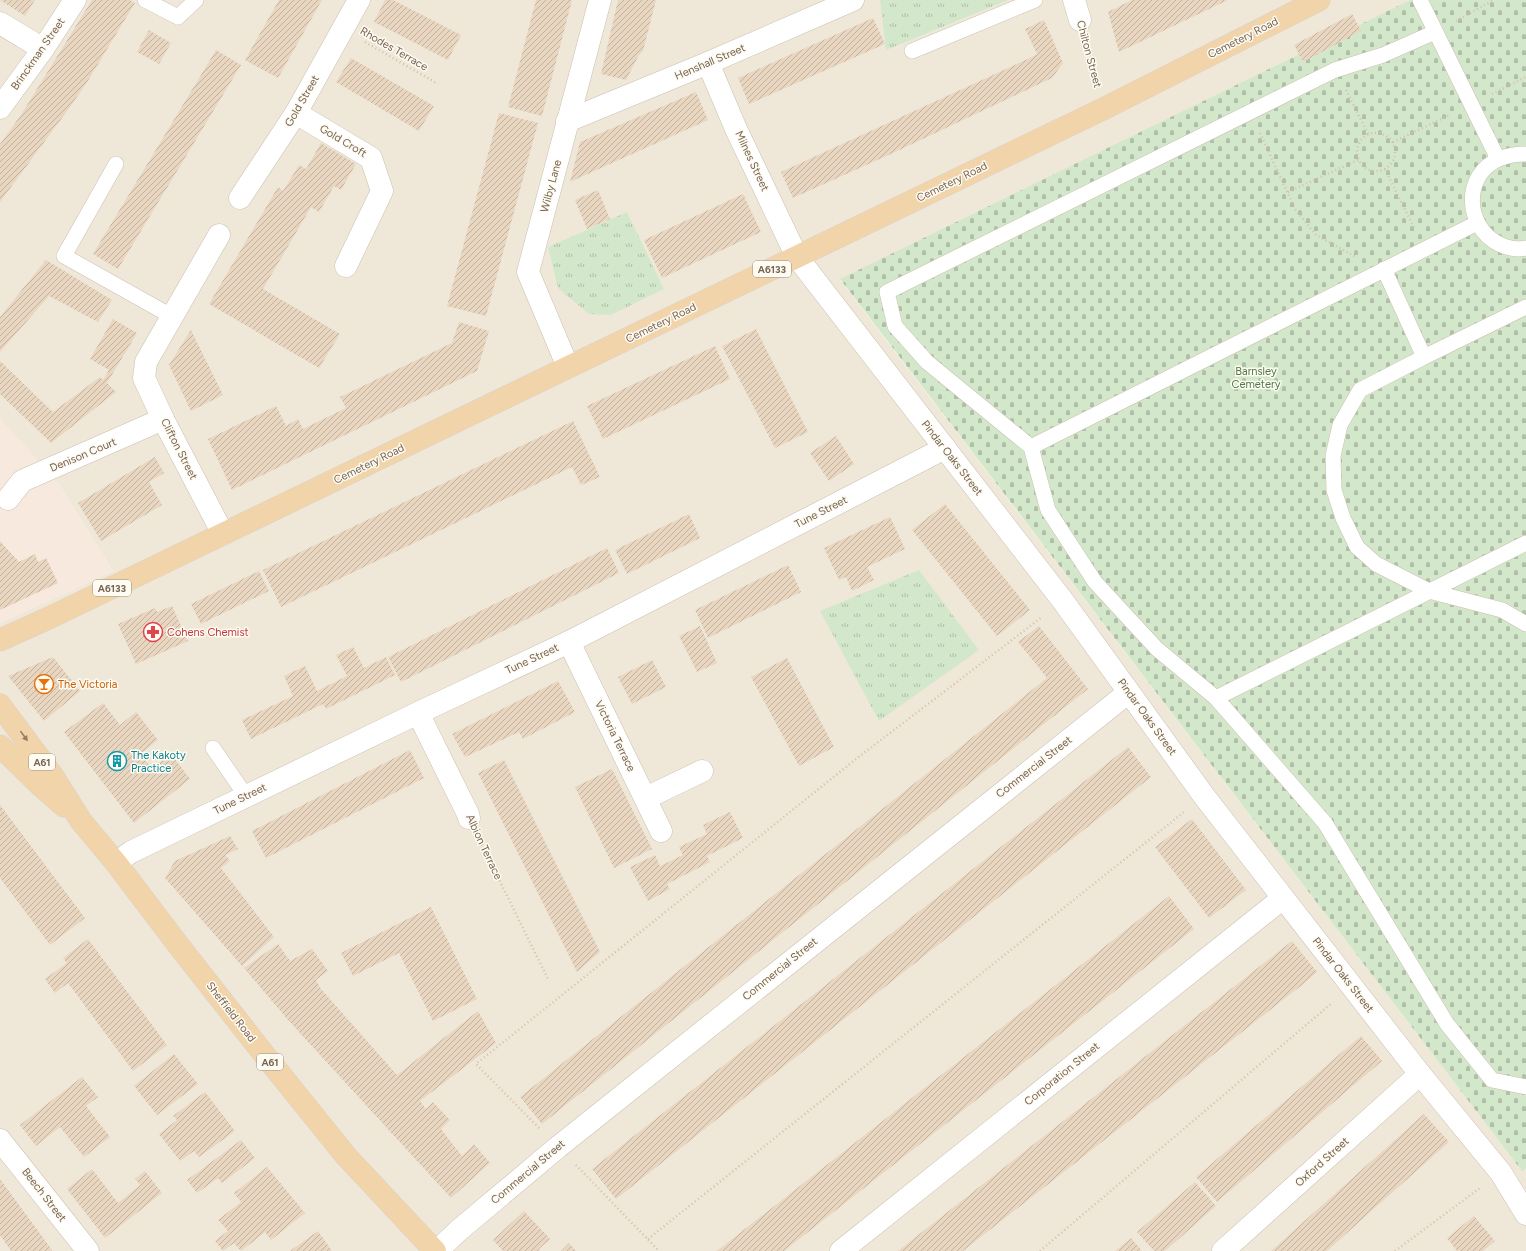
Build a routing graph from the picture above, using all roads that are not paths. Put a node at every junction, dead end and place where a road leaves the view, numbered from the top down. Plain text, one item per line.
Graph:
1 (75, 0) edge
2 (145, 0) edge
3 (196, 0) edge
4 (358, 0) edge
5 (600, 0) edge
6 (853, 0) edge
7 (1035, 0) edge
8 (1317, 0) edge
9 (1420, 0) edge
10 (0, 23) edge
11 (1435, 32) junction
12 (43, 49) junction
13 (912, 51) dead end
14 (708, 63) junction
15 (0, 108) edge
16 (296, 113) junction
17 (567, 122) junction
18 (1526, 154) edge
19 (1498, 159) junction
20 (116, 164) dead end
21 (240, 198) dead end
22 (1477, 222) junction
23 (219, 235) dead end
24 (1526, 248) edge
25 (797, 257) junction
26 (346, 266) dead end
27 (1384, 269) junction
28 (1526, 307) edge
29 (173, 317) junction
30 (1424, 357) junction
31 (568, 367) junction
32 (163, 419) junction
33 (1030, 446) junction
34 (945, 448) junction
35 (8, 499) dead end
36 (223, 534) junction
37 (1526, 543) edge
38 (1429, 591) junction
39 (1526, 624) edge
40 (0, 640) edge
41 (569, 642) junction
42 (1129, 692) junction
43 (1216, 698) junction
44 (0, 705) edge
45 (418, 712) junction
46 (0, 746) edge
47 (213, 748) dead end
48 (702, 771) dead end
49 (246, 796) junction
50 (646, 798) junction
51 (469, 818) road end
52 (81, 821) junction
53 (661, 831) dead end
54 (116, 863) junction
55 (1283, 898) junction
56 (1420, 1074) junction
57 (1526, 1087) edge
58 (0, 1140) edge
59 (1526, 1214) edge
60 (88, 1251) edge
61 (436, 1251) edge
62 (841, 1251) edge
63 (1223, 1251) edge

1 - 12 street, Brinckman Street
2 - 3 lane
4 - 16 street, Gold Street
5 - 17 street, Wilby Lane
6 - 14 street, Henshall Street
7 - 13 lane
8 - 25 highway, Cemetery Road / A6133
9 - 11 lane
10 - 12 street
11 - 19 lane
11 - 33 lane
12 - 15 street, Brinckman Street
14 - 17 street, Henshall Street
14 - 25 street, Milnes Street
16 - 21 street, Gold Street
16 - 26 street, Gold Croft
17 - 31 street, Wilby Lane
18 - 19 lane
19 - 22 lane
20 - 29 lane
22 - 24 lane
22 - 27 lane
23 - 29 street
25 - 31 highway, Cemetery Road / A6133
25 - 34 street, Pindar Oaks Street
27 - 30 lane
27 - 33 lane
28 - 30 lane
29 - 32 street, Clifton Street
30 - 38 lane
31 - 36 highway, Cemetery Road / A6133
32 - 35 street, Denison Court
32 - 36 street, Clifton Street
33 - 43 lane
34 - 41 street, Tune Street
34 - 42 street, Pindar Oaks Street
36 - 40 highway, Cemetery Road / A6133
37 - 38 lane
38 - 39 lane
38 - 43 lane
41 - 45 street, Tune Street
41 - 50 street, Victoria Terrace
42 - 55 street, Pindar Oaks Street
42 - 61 street, Commercial Street
43 - 57 lane
44 -> 52 highway, Sheffield Road / A61
45 - 49 street, Tune Street
45 - 51 street, Albion Terrace
46 - 52 highway, Sheffield Road / A61
47 - 49 lane
48 - 50 street
49 - 54 street, Tune Street
50 - 53 street, Victoria Terrace
52 - 54 highway, Sheffield Road / A61
54 - 61 highway, Sheffield Road / A61
55 - 56 street, Pindar Oaks Street
55 - 62 street, Corporation Street
56 - 59 street, Pindar Oaks Street
56 - 63 street, Oxford Street
58 - 60 street, Beech Street

